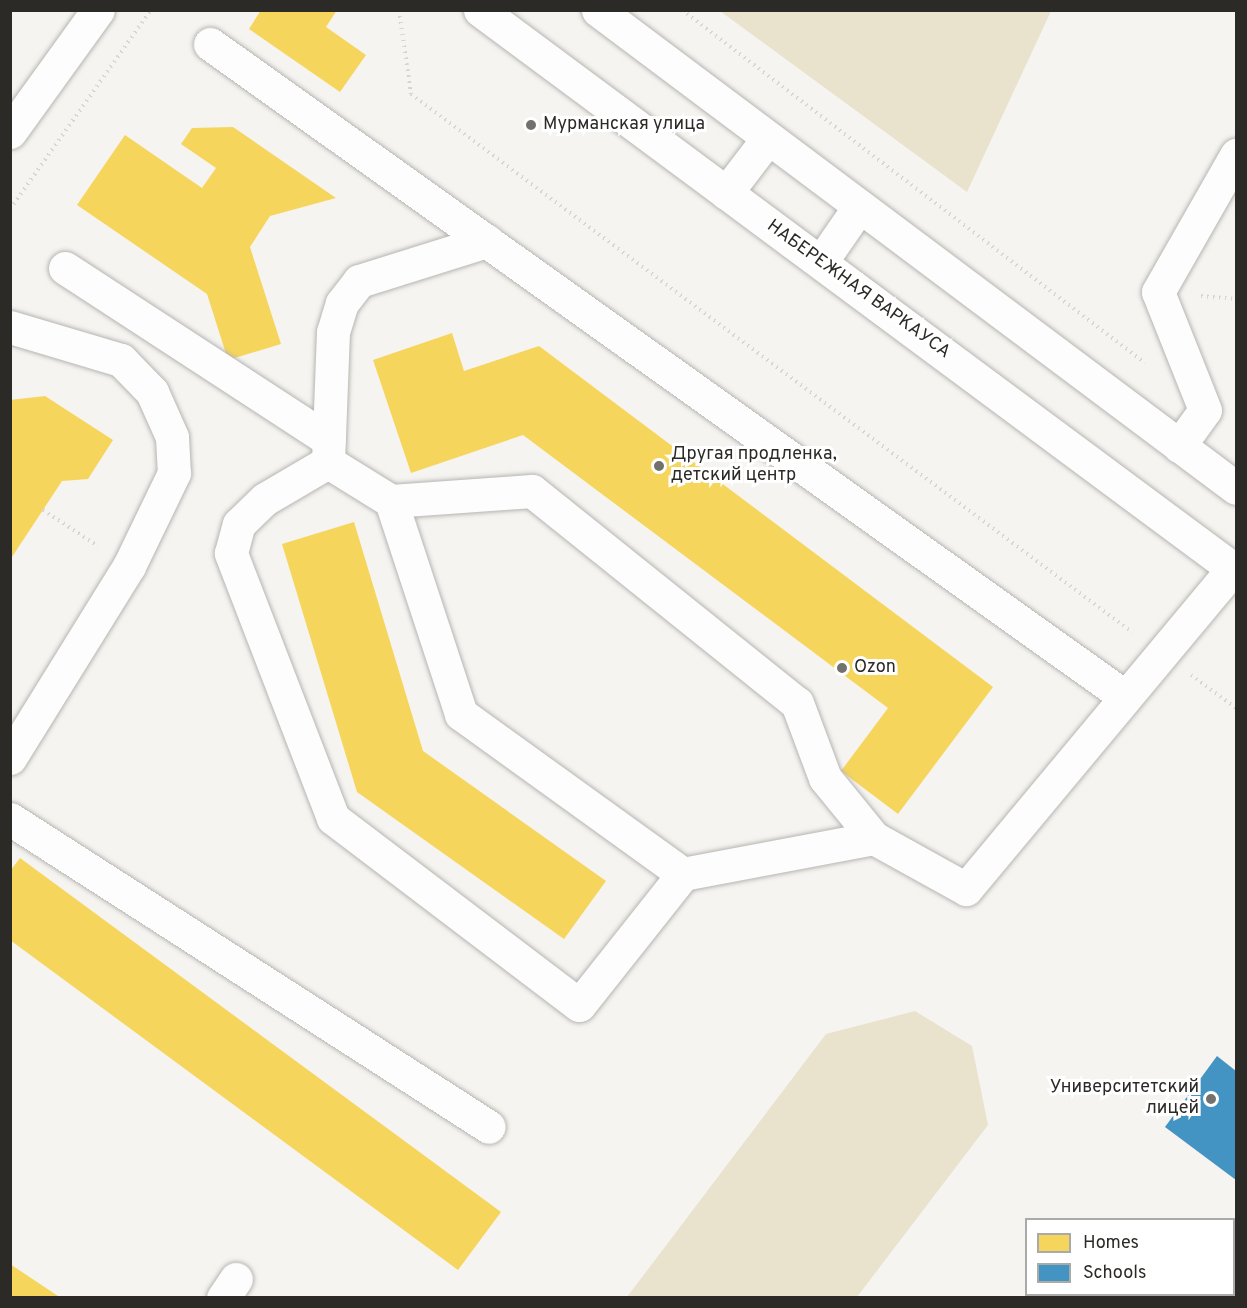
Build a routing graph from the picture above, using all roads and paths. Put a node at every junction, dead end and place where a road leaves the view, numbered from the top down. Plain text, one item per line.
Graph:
1 (98, 10) edge
2 (151, 10) edge
3 (399, 10) edge
4 (480, 10) edge
5 (598, 10) edge
6 (682, 10) edge
7 (210, 44) dead end
8 (10, 132) edge
9 (768, 138) junction
10 (1236, 155) edge
11 (726, 193) junction
12 (860, 207) junction
13 (10, 209) edge
14 (487, 241) junction
15 (821, 262) junction
16 (65, 268) dead end
17 (10, 327) edge
18 (1148, 366) dead end
19 (1179, 446) junction
20 (329, 451) junction
21 (1236, 488) edge
22 (391, 501) junction
23 (43, 510) dead end
24 (129, 566) junction
25 (1235, 570) edge
26 (1161, 653) junction
27 (1124, 696) junction
28 (1236, 708) edge
29 (10, 758) edge
30 (10, 819) edge
31 (874, 838) junction
32 (682, 874) junction
33 (489, 1127) dead end

1 - 8 main road
2 - 13 path
3 - 26 path
4 - 11 main road, НАБЕРЕЖНАЯ ВАРКАУСА
5 - 9 main road
6 - 18 path
7 - 14 main road
9 - 11 main road
9 - 12 main road
10 - 19 main road
11 - 15 main road, НАБЕРЕЖНАЯ ВАРКАУСА
12 - 15 main road
12 - 19 main road
14 - 20 main road
14 - 27 main road
15 - 25 main road, НАБЕРЕЖНАЯ ВАРКАУСА
16 - 20 main road
17 - 24 main road
19 - 21 main road
20 - 22 main road
20 - 32 main road
22 - 31 main road
22 - 32 main road
23 - 24 path
24 - 29 main road
25 - 26 main road
26 - 27 main road
26 - 28 path
27 - 31 main road
30 - 33 main road
31 - 32 main road

